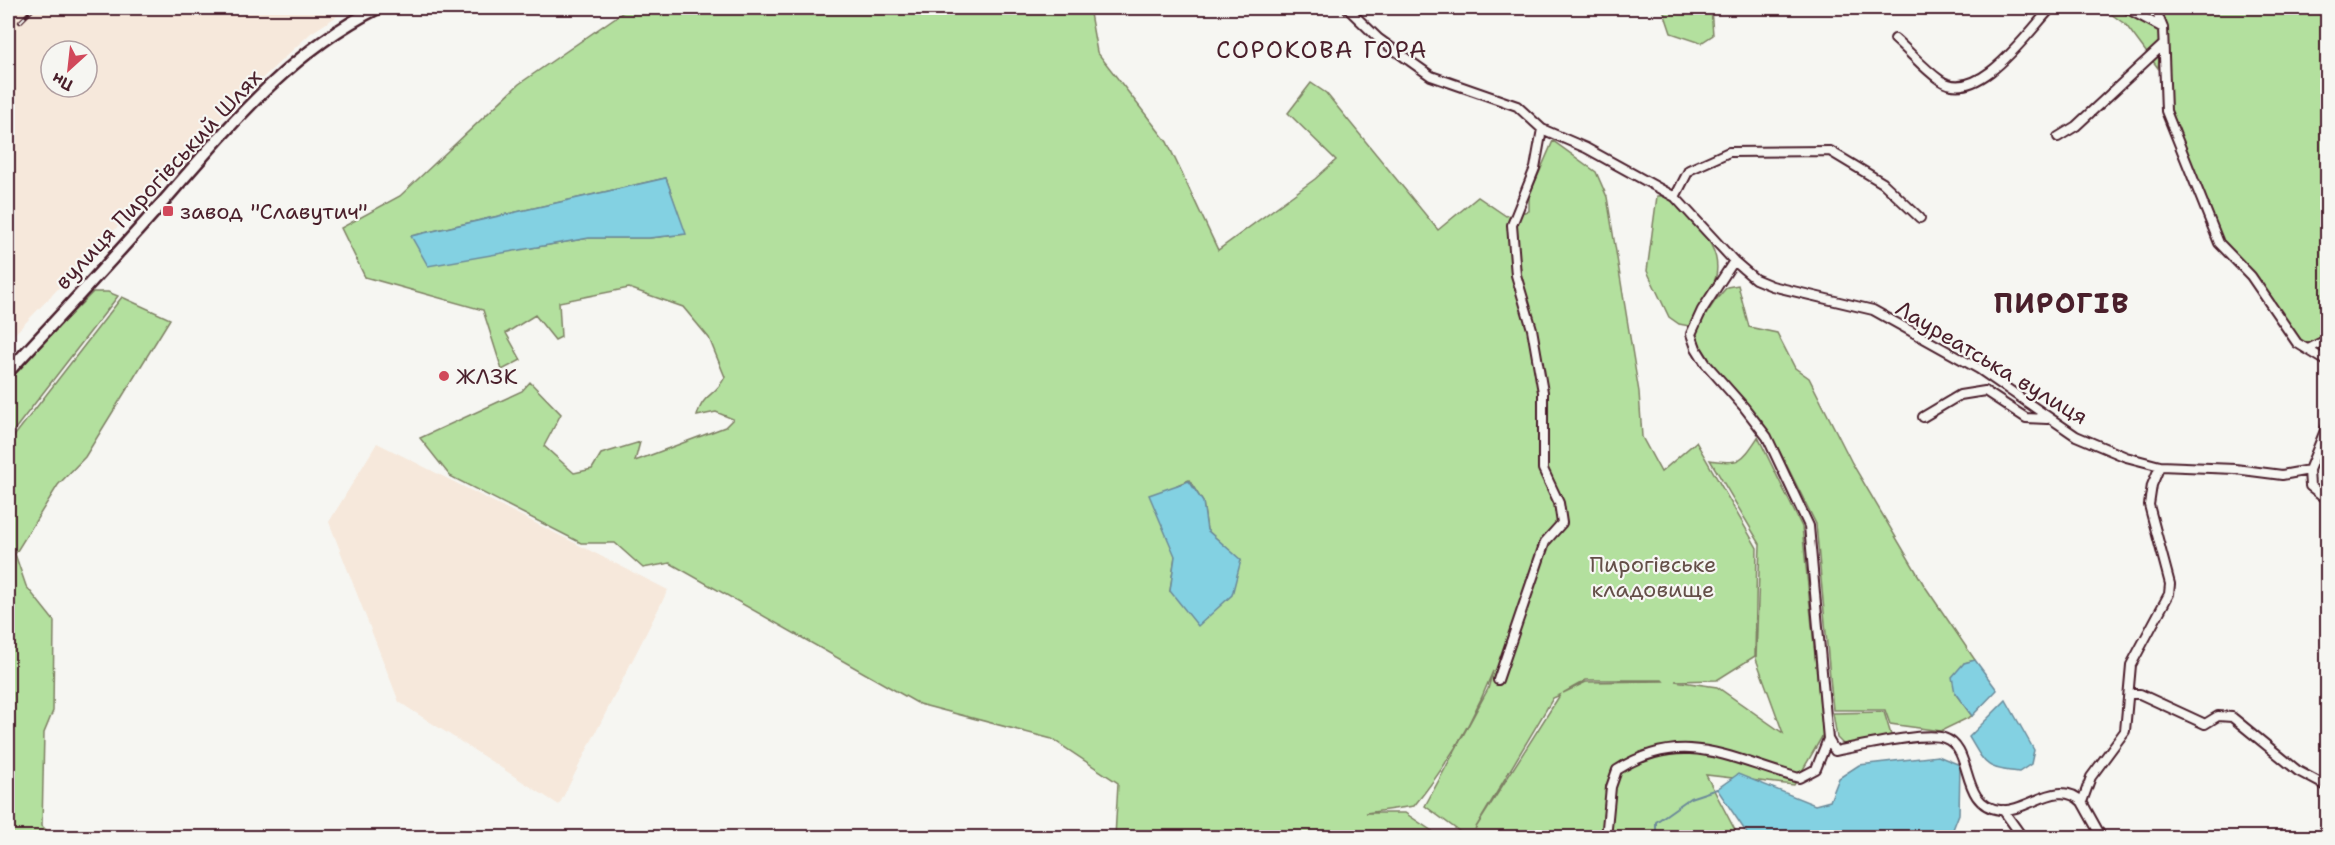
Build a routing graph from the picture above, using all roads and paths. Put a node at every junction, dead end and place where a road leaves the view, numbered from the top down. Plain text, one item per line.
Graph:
1 (378, 8) edge
2 (1347, 8) edge
3 (2051, 8) edge
4 (2126, 8) edge
5 (2155, 8) edge
6 (2163, 28) junction
7 (1895, 39) dead end
8 (2163, 45) junction
9 (1542, 129) junction
10 (2058, 137) dead end
11 (1675, 197) junction
12 (1920, 219) dead end
13 (1734, 261) junction
14 (2328, 339) edge
15 (2308, 349) junction
16 (2328, 362) edge
17 (8, 372) edge
18 (1923, 417) dead end
19 (2049, 419) junction
20 (2328, 423) edge
21 (2160, 466) junction
22 (2309, 470) junction
23 (2328, 500) edge
24 (1498, 680) dead end
25 (2129, 694) junction
26 (1828, 739) junction
27 (1835, 751) junction
28 (1822, 757) junction
29 (2328, 788) edge
30 (2082, 802) junction
31 (2003, 810) junction
32 (1606, 837) edge
33 (2023, 837) edge
34 (2102, 837) edge

1 - 17 street, вулиця Пирогівський Шлях
2 - 9 street, Лауреатська вулиця
3 - 7 street
4 - 6 street
5 - 6 street
6 - 8 street
8 - 10 street
8 - 15 street
9 - 11 street, Лауреатська вулиця
9 - 24 street
11 - 12 street
11 - 13 street, Лауреатська вулиця
13 - 19 street, Лауреатська вулиця
13 - 26 street
14 - 15 street
15 - 16 street
18 - 19 street
19 - 21 street, Лауреатська вулиця
20 - 22 street
21 - 22 street, Лауреатська вулиця
21 - 25 street
22 - 23 street
25 - 29 street
25 - 30 street
26 - 27 street
26 - 28 street
27 - 28 street
27 - 31 street
28 - 32 street
30 - 31 street
30 - 34 street
31 - 33 street

